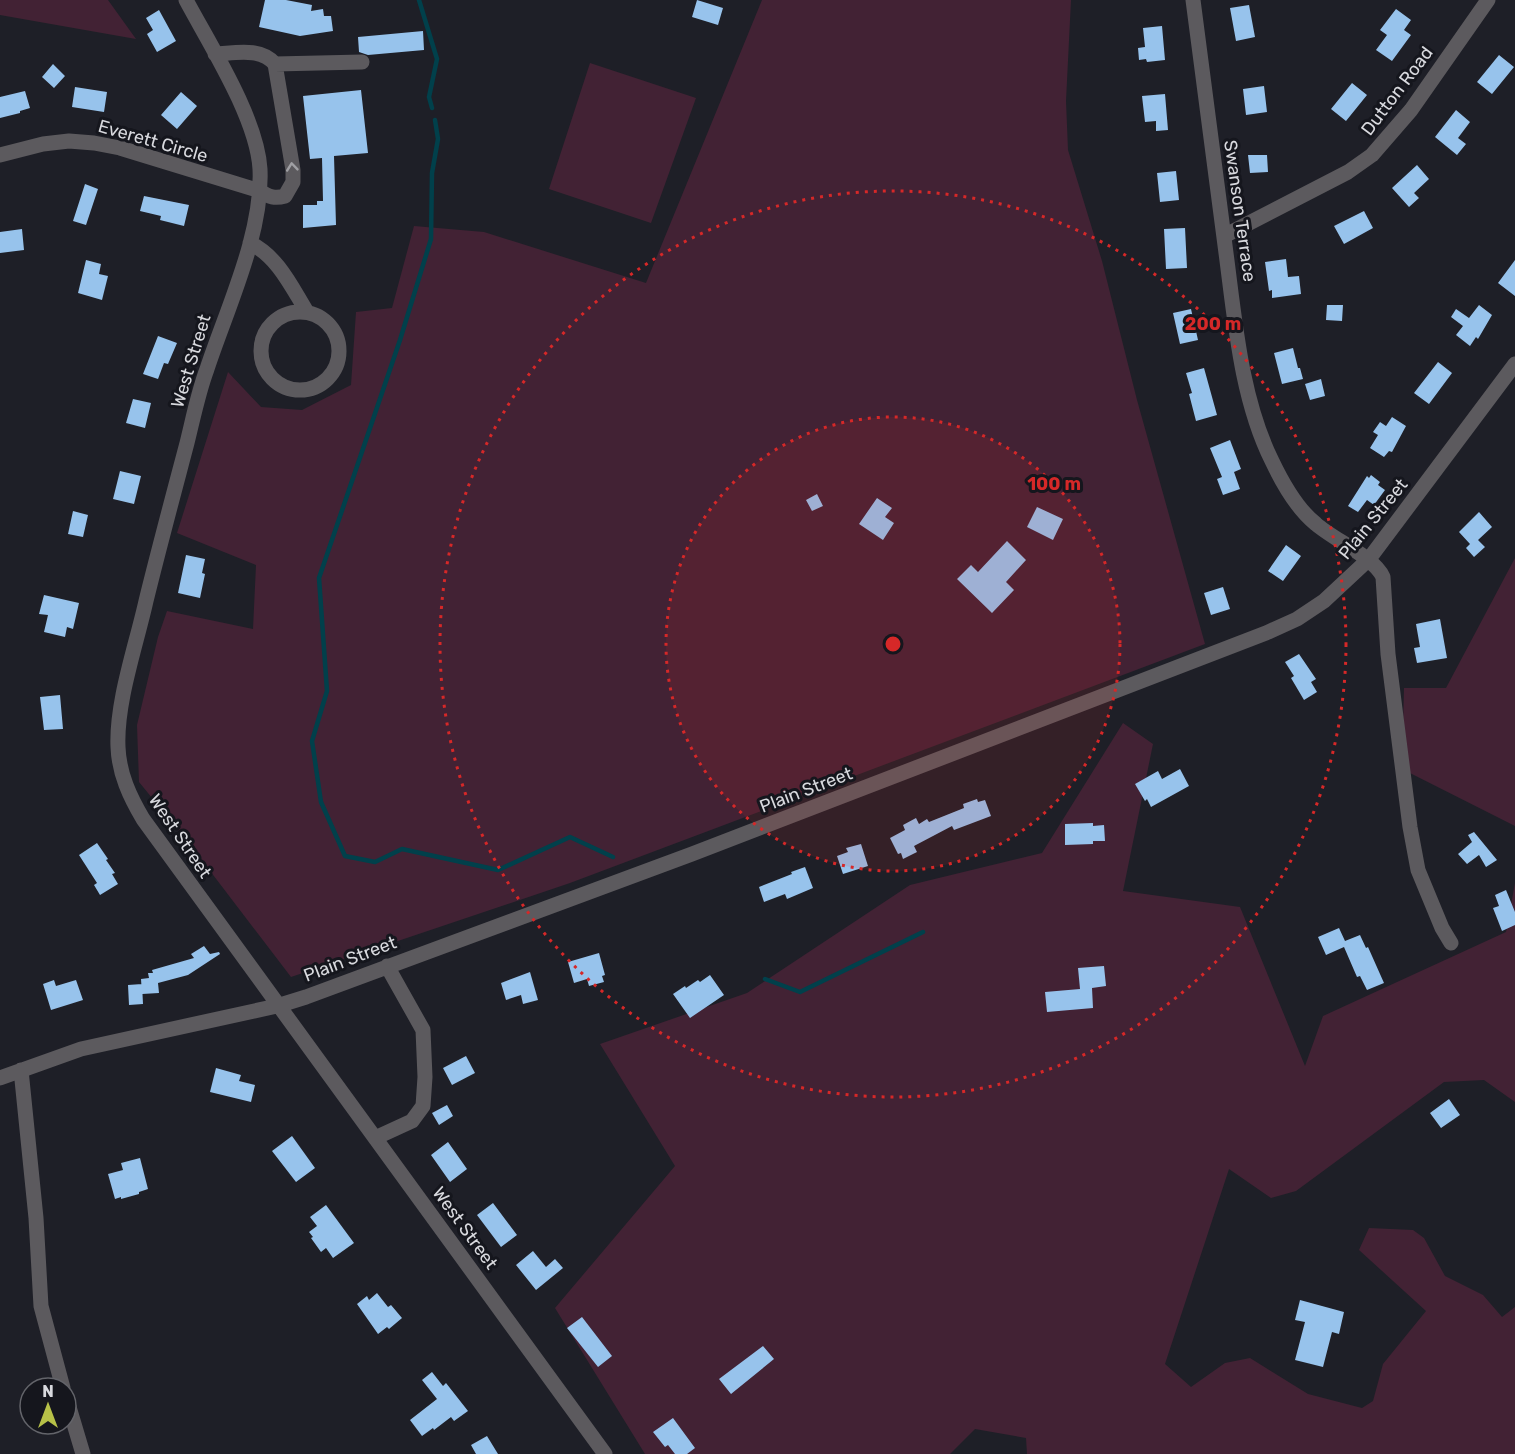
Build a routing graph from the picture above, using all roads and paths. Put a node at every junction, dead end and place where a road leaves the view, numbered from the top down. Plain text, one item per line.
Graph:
1 (186, 0) edge
2 (1193, 0) edge
3 (1488, 0) edge
4 (215, 54) junction
5 (362, 62) dead end
6 (275, 64) junction
7 (0, 155) edge
8 (260, 191) junction
9 (1224, 236) junction
10 (250, 243) junction
11 (307, 312) junction
12 (1515, 364) edge
13 (1369, 560) junction
14 (1451, 943) dead end
15 (387, 966) junction
16 (277, 1006) junction
17 (21, 1070) junction
18 (0, 1078) edge
19 (375, 1138) junction
20 (60, 1376) edge
21 (78, 1436) edge
22 (83, 1454) edge
23 (605, 1454) edge

1 - 4 street, West Street
2 - 9 street, Swanson Terrace
3 - 9 street, Dutton Road
4 - 6 street
4 - 8 street, West Street
5 - 6 street
8 -> 6 street, Everett Circle
7 - 8 street, Everett Circle
8 - 10 street, West Street
9 - 13 street, Swanson Terrace
10 - 11 street
10 - 16 street, West Street
11 - 11 street
12 - 13 street, Plain Street
13 - 14 street
13 - 15 street, Plain Street
15 - 16 street, Plain Street
15 - 19 street
16 - 17 street, Plain Street
16 - 19 street, West Street
17 - 18 street, Plain Street
17 - 20 street
19 - 23 street, West Street
21 - 22 street

